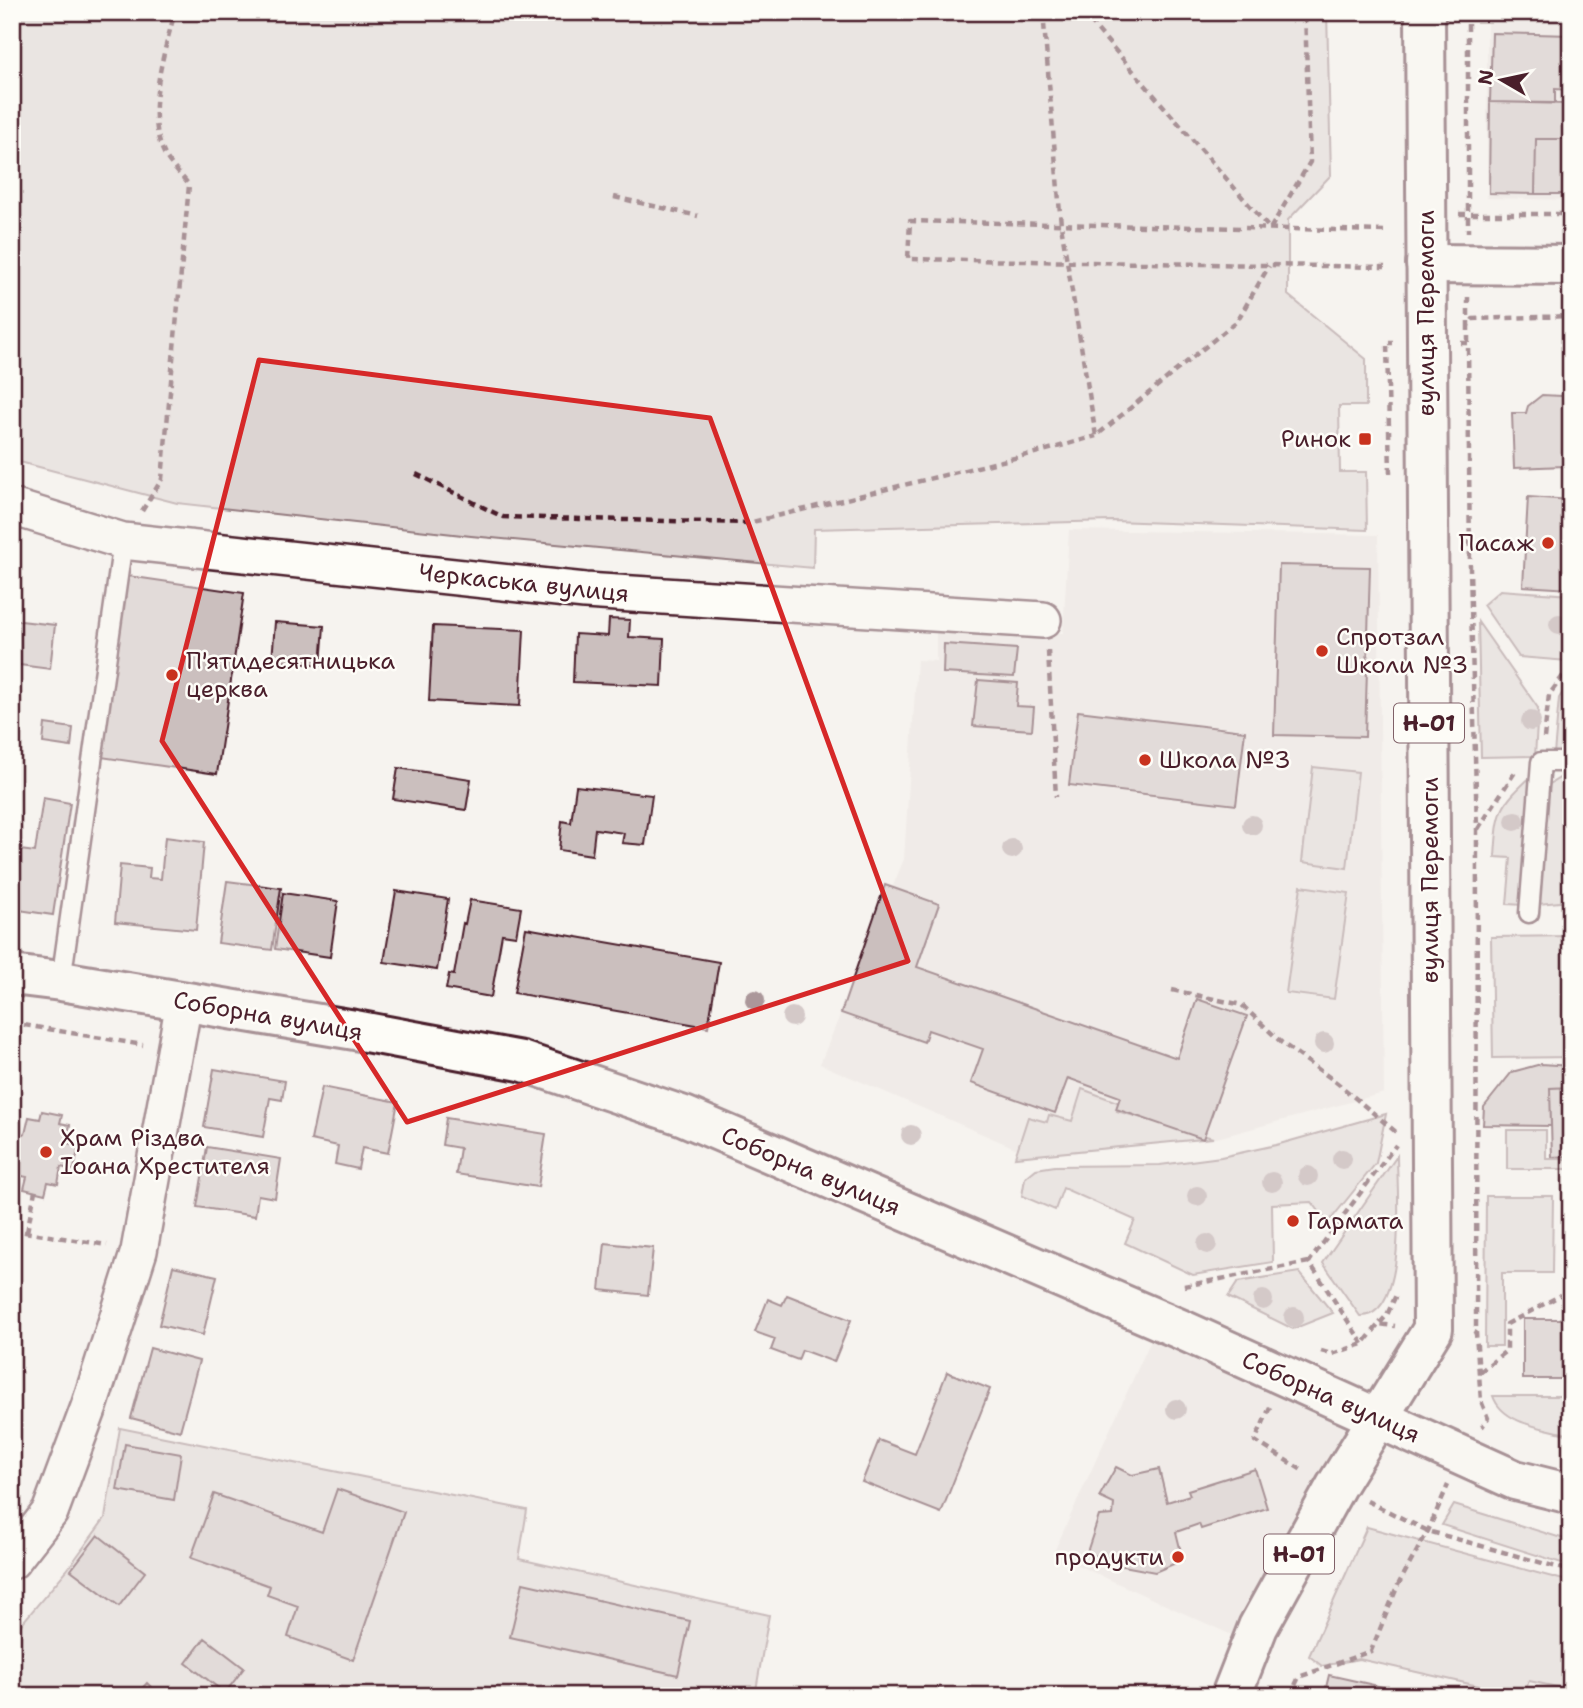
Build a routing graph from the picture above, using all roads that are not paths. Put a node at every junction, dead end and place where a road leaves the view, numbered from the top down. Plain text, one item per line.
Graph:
1 (1425, 12) edge
2 (1426, 264) junction
3 (1571, 265) edge
4 (12, 507) edge
5 (122, 541) junction
6 (1043, 620) road end
7 (1571, 762) edge
8 (1530, 913) dead end
9 (12, 975) edge
10 (61, 981) junction
11 (184, 1002) junction
12 (1379, 1418) junction
13 (1571, 1494) edge
14 (12, 1561) edge
15 (1231, 1696) edge

1 - 2 main road, вулиця Перемоги / Н-01
2 - 3 main road
2 - 12 main road, вулиця Перемоги / Н-01
4 - 5 street, Черкаська вулиця
5 - 6 street, Черкаська вулиця
5 - 10 lane
7 - 8 lane
9 - 10 main road, Соборна вулиця
10 - 11 main road, Соборна вулиця
11 - 12 main road, Соборна вулиця
11 - 14 street
12 - 13 main road, Соборна вулиця
12 - 15 main road, вулиця Перемоги / Н-01

